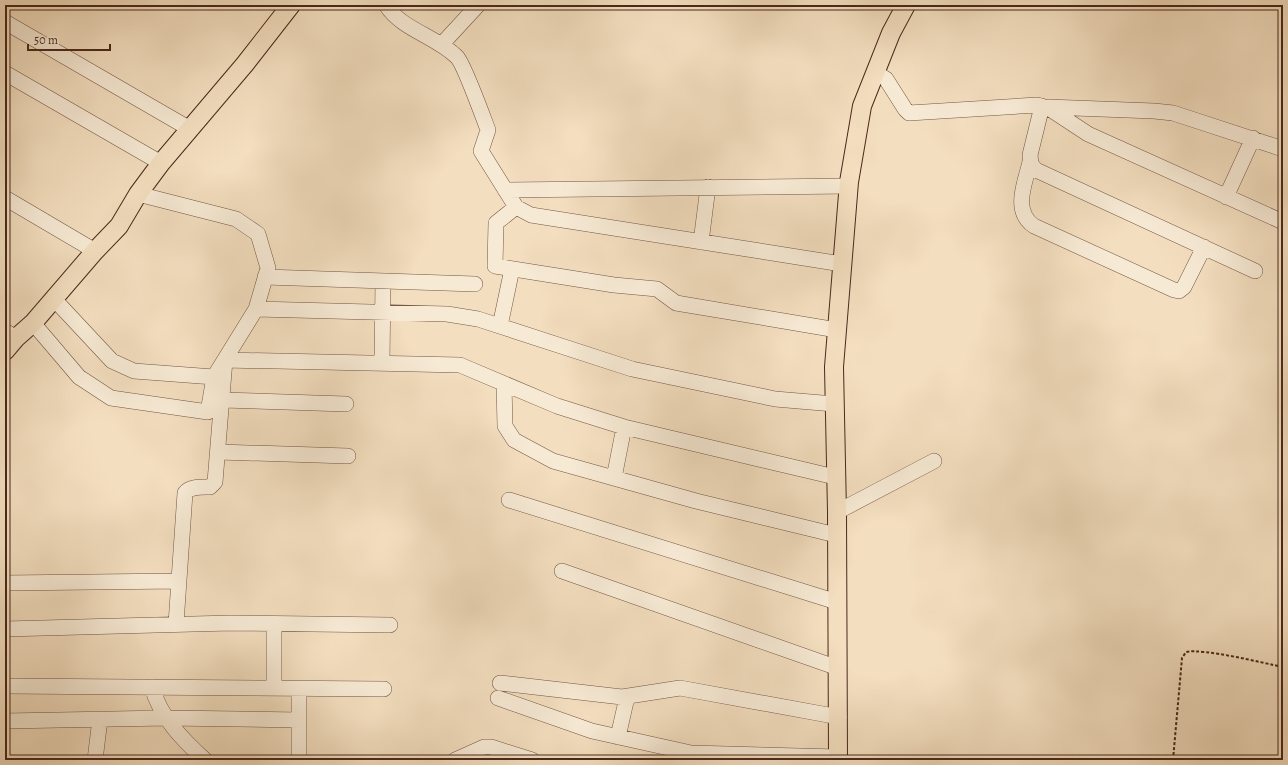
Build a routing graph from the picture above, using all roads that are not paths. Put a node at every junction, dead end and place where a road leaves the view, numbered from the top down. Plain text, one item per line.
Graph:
1 (291, 5) edge
2 (478, 5) edge
3 (906, 5) edge
4 (388, 6) edge
5 (5, 22) edge
6 (442, 44) junction
7 (875, 72) junction
8 (5, 73) edge
9 (1044, 106) junction
10 (190, 129) junction
11 (1253, 138) junction
12 (1283, 149) edge
13 (1030, 162) junction
14 (161, 163) junction
15 (849, 186) junction
16 (708, 187) junction
17 (505, 190) junction
18 (138, 194) junction
19 (1226, 197) junction
20 (5, 198) edge
21 (516, 207) junction
22 (1283, 222) edge
23 (701, 242) junction
24 (1204, 247) junction
25 (95, 251) junction
26 (842, 264) junction
27 (512, 269) junction
28 (1255, 271) dead end
29 (265, 277) junction
30 (383, 281) junction
31 (475, 284) dead end
32 (54, 299) junction
33 (256, 309) junction
34 (382, 313) junction
35 (33, 323) junction
36 (500, 326) junction
37 (837, 330) junction
38 (9, 340) edge
39 (225, 360) junction
40 (382, 363) junction
41 (214, 377) junction
42 (504, 384) junction
43 (222, 400) junction
44 (346, 404) dead end
45 (834, 404) junction
46 (624, 427) junction
47 (219, 452) junction
48 (348, 456) dead end
49 (934, 461) dead end
50 (836, 477) junction
51 (614, 478) junction
52 (509, 500) dead end
53 (837, 512) junction
54 (836, 535) junction
55 (562, 571) dead end
56 (179, 581) junction
57 (5, 583) edge
58 (837, 602) junction
59 (176, 624) junction
60 (274, 624) junction
61 (390, 625) dead end
62 (5, 629) edge
63 (838, 668) junction
64 (5, 686) edge
65 (152, 687) junction
66 (274, 688) junction
67 (299, 689) junction
68 (384, 689) dead end
69 (627, 697) junction
70 (838, 717) junction
71 (167, 718) junction
72 (100, 719) junction
73 (299, 720) junction
74 (5, 721) edge
75 (618, 737) junction
76 (838, 759) edge
77 (96, 760) edge
78 (205, 760) edge
79 (299, 760) edge
80 (455, 760) edge
81 (532, 760) edge

1 - 10 main road
2 - 6 street
3 - 7 main road
4 - 6 street
5 - 10 street
6 - 17 street
7 - 9 street
7 - 15 main road
8 - 14 street
9 - 11 street
9 - 13 street
9 - 19 street
10 - 14 main road
11 - 12 street
11 - 19 street
13 - 24 street
13 - 24 street
14 - 18 main road
15 - 16 street
15 - 26 main road
16 - 17 street
16 - 23 street
17 - 21 street
18 - 25 main road
18 - 29 street
19 - 22 street
20 - 25 street
21 - 23 street
21 - 27 street
23 - 26 street
24 - 28 street
25 - 32 main road
26 - 37 main road
27 - 36 street
27 - 37 street
29 - 30 street
29 - 33 street
30 - 31 street
30 - 34 street
32 - 35 main road
32 - 41 street
33 - 34 street
33 - 39 street
34 - 36 street
34 - 40 street
35 - 38 main road
35 - 41 street
36 - 45 street
37 - 45 main road
39 - 40 street
39 - 41 street
39 - 43 street
40 - 42 street
42 - 46 street
42 - 51 street
43 - 44 street
43 - 47 street
45 - 50 main road
46 - 50 street
46 - 51 street
47 - 48 street
47 - 56 street
49 - 53 street
50 - 53 main road
51 - 54 street
52 - 58 street
53 - 54 main road
54 - 58 main road
55 - 63 street
56 - 57 street
56 - 59 street
58 - 63 main road
59 - 60 street
59 - 62 street
60 - 61 street
60 - 66 street
63 - 70 main road
64 - 65 street
65 - 66 street
65 - 71 street
66 - 67 street
67 - 68 street
67 - 73 street
69 - 70 street
69 - 75 street
69 - 75 street
70 - 76 main road
71 - 72 street
71 - 73 street
71 - 78 street
72 - 74 street
72 - 77 street
73 - 79 street
75 - 76 street
80 - 81 street

